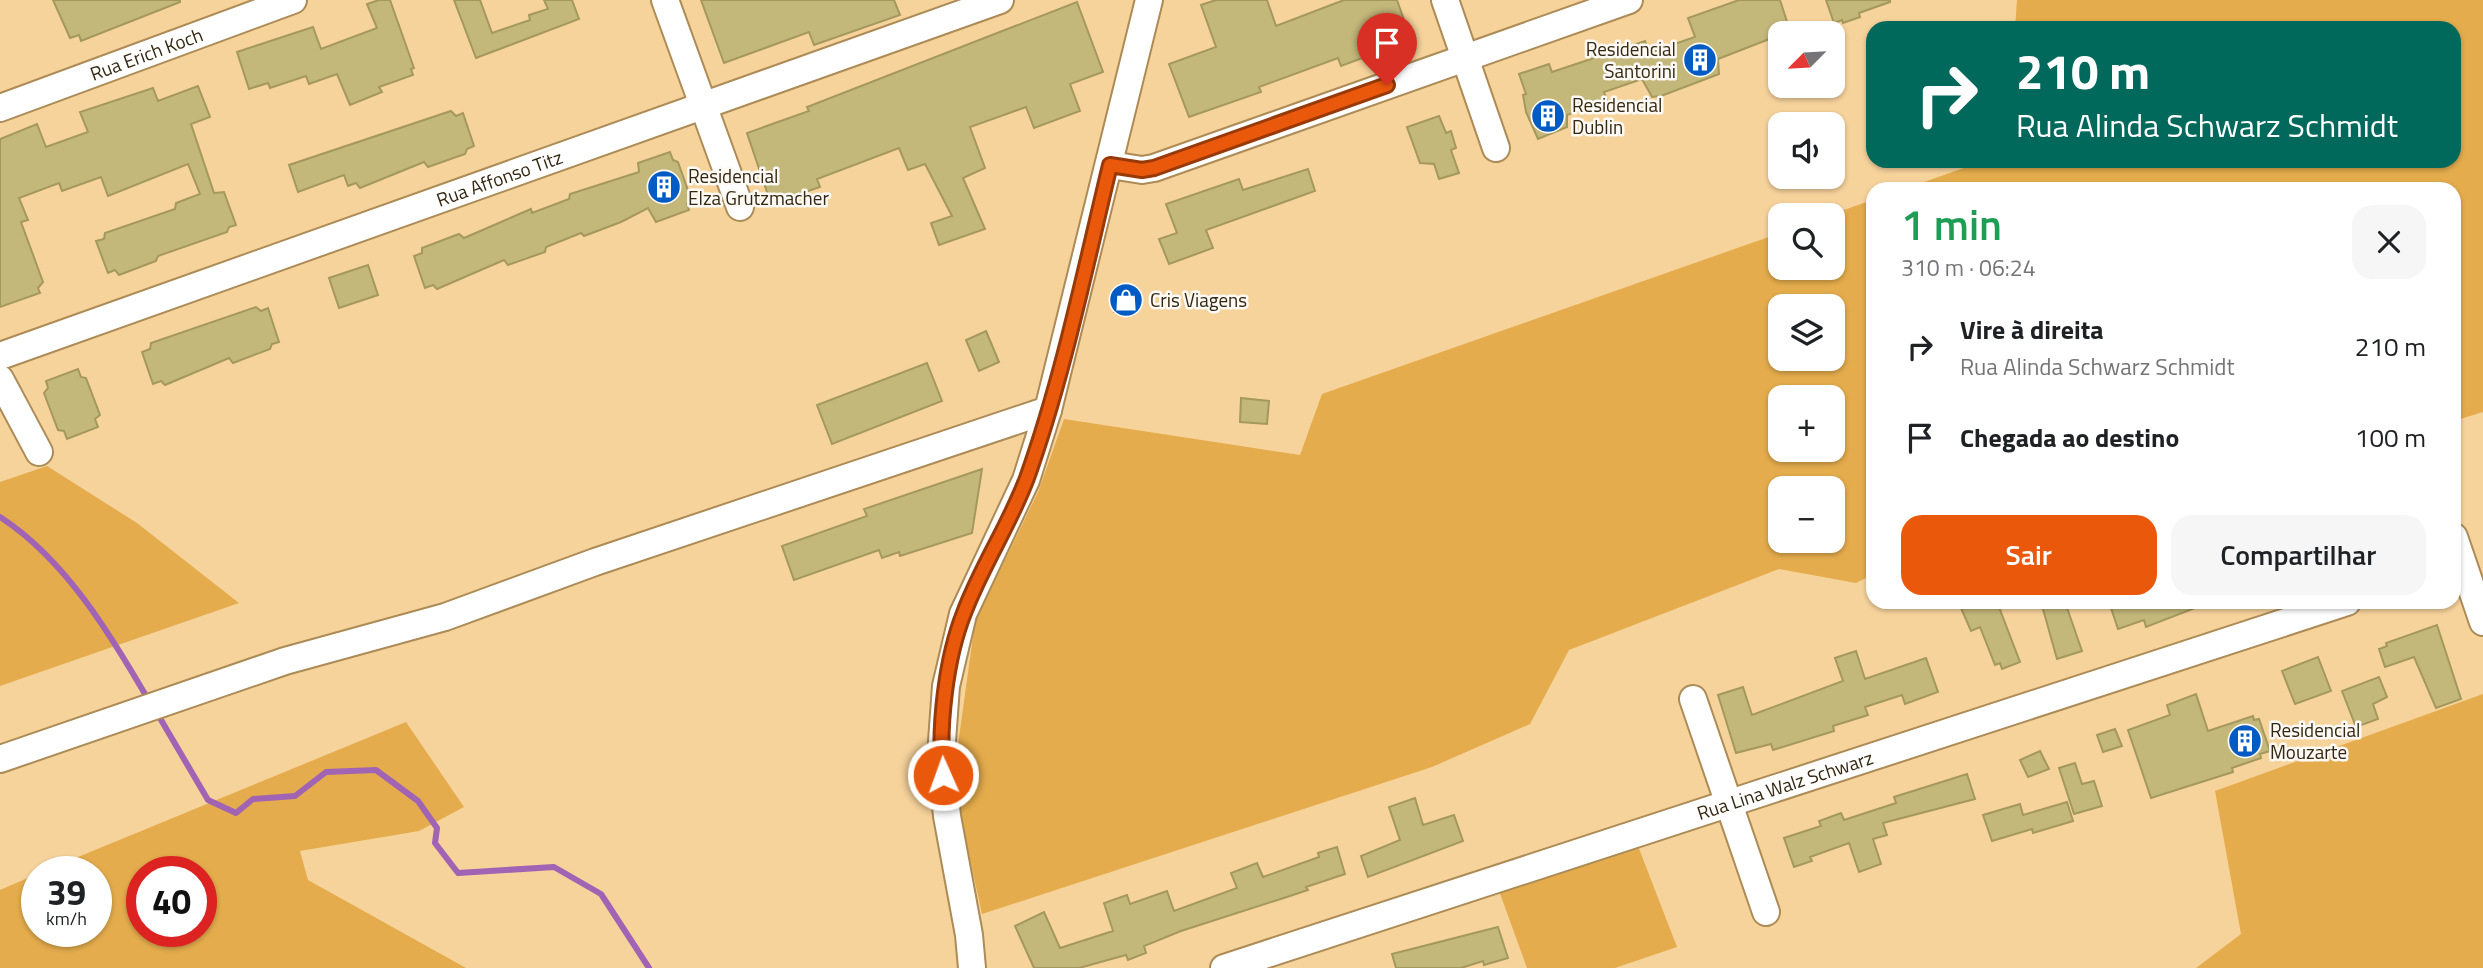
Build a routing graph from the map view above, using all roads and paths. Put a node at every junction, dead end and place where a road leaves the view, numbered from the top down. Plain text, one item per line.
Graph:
1 (293, 0) edge
2 (665, 0) edge
3 (1000, 0) edge
4 (1149, 0) edge
5 (1445, 0) edge
6 (1629, 0) edge
7 (1465, 58) junction
8 (704, 106) junction
9 (0, 108) edge
10 (1496, 148) dead end
11 (1110, 165) junction
12 (740, 207) dead end
13 (0, 356) edge
14 (0, 379) edge
15 (1048, 410) junction
16 (39, 452) dead end
17 (2467, 563) edge
18 (2326, 609) edge
19 (2483, 622) edge
20 (1693, 699) dead end
21 (0, 759) edge
22 (1729, 804) junction
23 (1766, 912) dead end
24 (972, 968) edge
25 (1224, 968) edge

1 - 9 street, Rua Erich Koch
2 - 8 street
3 - 8 street, Rua Affonso Titz
4 - 11 street
5 - 7 street
6 - 7 street
7 - 10 street
7 - 11 street
8 - 12 street
8 - 13 street, Rua Affonso Titz
11 - 15 street
14 - 16 street
15 - 21 street
15 - 24 street
17 - 19 street
18 - 22 street, Rua Lina Walz Schwarz
20 - 22 street
22 - 23 street
22 - 25 street, Rua Lina Walz Schwarz

